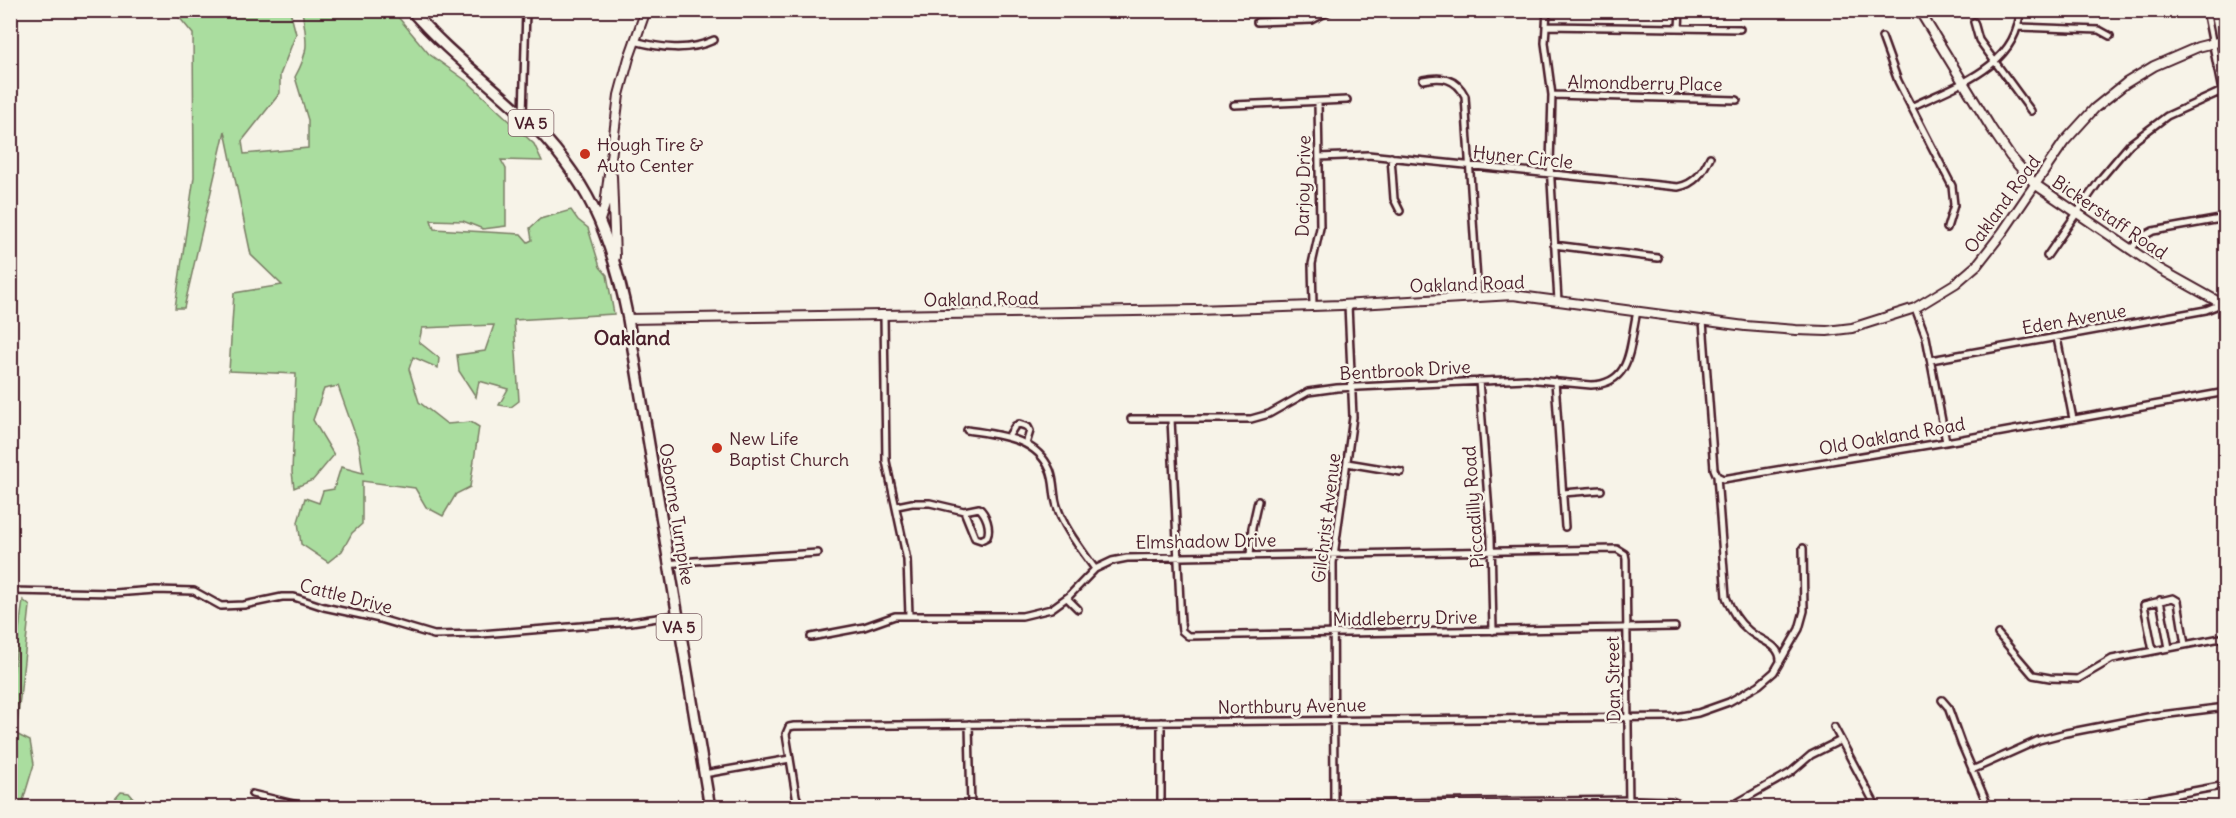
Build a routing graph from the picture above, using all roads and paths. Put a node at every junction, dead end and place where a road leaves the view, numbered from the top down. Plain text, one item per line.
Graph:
1 (411, 10) edge
2 (526, 10) edge
3 (646, 10) edge
4 (1331, 10) edge
5 (1547, 10) edge
6 (1680, 10) edge
7 (1919, 10) edge
8 (2020, 10) edge
9 (2206, 10) edge
10 (1257, 21) dead end
11 (1974, 22) dead end
12 (1546, 26) junction
13 (2018, 27) junction
14 (1679, 28) junction
15 (1740, 29) dead end
16 (2110, 36) dead end
17 (1882, 37) dead end
18 (714, 40) dead end
19 (2226, 40) edge
20 (634, 41) junction
21 (2213, 43) junction
22 (1995, 62) junction
23 (1423, 80) dead end
24 (1962, 82) junction
25 (2222, 91) junction
26 (1552, 95) junction
27 (1347, 100) dead end
28 (1737, 100) dead end
29 (1318, 102) junction
30 (1234, 105) dead end
31 (1911, 107) junction
32 (2031, 111) dead end
33 (2226, 111) edge
34 (523, 115) junction
35 (1319, 157) junction
36 (1391, 157) junction
37 (1710, 157) dead end
38 (611, 162) junction
39 (1471, 166) junction
40 (1551, 175) junction
41 (2036, 184) junction
42 (606, 192) junction
43 (592, 202) junction
44 (1400, 211) dead end
45 (2077, 213) junction
46 (2226, 218) edge
47 (600, 220) junction
48 (1947, 228) dead end
49 (1554, 245) junction
50 (2130, 250) junction
51 (2047, 256) dead end
52 (1658, 258) dead end
53 (615, 261) junction
54 (1478, 297) junction
55 (1558, 301) junction
56 (1313, 305) junction
57 (1348, 305) junction
58 (2223, 305) edge
59 (1915, 308) junction
60 (1636, 312) junction
61 (884, 315) junction
62 (628, 319) junction
63 (1703, 321) junction
64 (2057, 338) junction
65 (1931, 360) junction
66 (1479, 381) junction
67 (1555, 381) junction
68 (1352, 387) junction
69 (2226, 392) edge
70 (1131, 419) dead end
71 (1171, 419) junction
72 (2073, 419) junction
73 (967, 430) dead end
74 (1008, 437) junction
75 (1946, 442) junction
76 (1026, 444) junction
77 (1347, 463) junction
78 (1401, 472) dead end
79 (1717, 476) junction
80 (1601, 490) dead end
81 (1563, 493) junction
82 (1258, 501) dead end
83 (897, 506) junction
84 (964, 511) junction
85 (1565, 527) dead end
86 (1803, 548) dead end
87 (1491, 551) junction
88 (1622, 551) joint
89 (818, 553) dead end
90 (1334, 554) junction
91 (1250, 556) junction
92 (1178, 557) junction
93 (668, 564) junction
94 (1095, 569) junction
95 (10, 591) edge
96 (1067, 597) junction
97 (2160, 600) junction
98 (1078, 609) dead end
99 (677, 615) junction
100 (909, 615) junction
101 (1675, 627) dead end
102 (1627, 628) junction
103 (1493, 631) junction
104 (1333, 634) junction
105 (1998, 634) dead end
106 (811, 637) dead end
107 (2226, 637) edge
108 (2185, 645) junction
109 (2169, 648) junction
110 (2153, 651) junction
111 (1779, 664) junction
112 (1942, 700) dead end
113 (2226, 707) edge
114 (1628, 717) junction
115 (1334, 720) junction
116 (1161, 722) junction
117 (969, 724) junction
118 (1834, 727) dead end
119 (1841, 740) junction
120 (790, 759) junction
121 (1972, 770) junction
122 (704, 774) junction
123 (2224, 785) edge
124 (252, 794) dead end
125 (1629, 800) junction
126 (2126, 805) edge
127 (1334, 806) edge
128 (467, 807) edge
129 (710, 807) edge
130 (803, 807) edge
131 (970, 807) edge
132 (1014, 807) edge
133 (1161, 807) edge
134 (1629, 807) edge
135 (1691, 807) edge
136 (1728, 807) edge
137 (1877, 807) edge
138 (1989, 807) edge
139 (2101, 807) edge
140 (2223, 807) edge

1 - 34 main road, VA 5
2 - 34 street
3 - 20 street
4 - 10 street
5 - 12 street
6 - 14 street
7 - 24 street, Bickerstaff Road
8 - 13 street
9 - 21 street
11 - 22 street
12 - 14 street
12 - 26 street
13 - 16 street
13 - 22 street
14 - 15 street
17 - 31 street
18 - 20 street
19 - 21 street, Oakland Road
20 - 38 street
21 - 25 street
21 - 41 street, Oakland Road
22 - 24 street
22 - 32 street
23 - 39 street
24 - 31 street
24 - 41 street, Bickerstaff Road
25 - 33 street
25 - 45 street
26 - 28 street, Almondberry Place
26 - 40 street
27 - 29 street
29 - 30 street
29 - 35 street, Darjoy Drive
31 - 48 street
34 - 43 main road, VA 5
35 - 36 street, Hyner Circle
35 - 56 street, Darjoy Drive
36 - 39 street, Hyner Circle
36 - 44 street
37 - 40 street, Hyner Circle
38 - 42 street
38 - 53 street
39 - 40 street, Hyner Circle
39 - 54 street
40 - 49 street
41 - 45 street, Bickerstaff Road
41 - 59 street, Oakland Road
42 - 43 street
42 - 47 street
43 - 47 main road, VA 5
45 - 50 street, Bickerstaff Road
45 - 51 street
46 - 50 street
47 - 53 main road, VA 5
49 - 52 street
49 - 55 street
50 - 58 street, Bickerstaff Road
53 - 62 main road, Osborne Turnpike / VA 5
54 - 55 street, Oakland Road
54 - 57 street, Oakland Road
55 - 60 street, Oakland Road
56 - 57 street, Oakland Road
56 - 61 street, Oakland Road
57 - 68 street, Gilchrist Avenue
58 - 64 street, Eden Avenue
59 - 63 street, Oakland Road
59 - 65 street
60 - 63 street, Oakland Road
60 - 67 street, Bentbrook Drive
61 - 62 street, Oakland Road
61 - 83 street
62 - 93 main road, Osborne Turnpike / VA 5
63 - 79 street
64 - 65 street, Eden Avenue
64 - 72 street
65 - 75 street
66 - 67 street, Bentbrook Drive
66 - 68 street, Bentbrook Drive
66 - 87 street, Piccadilly Road
67 - 81 street
68 - 71 street, Bentbrook Drive
68 - 77 street, Gilchrist Avenue
69 - 72 street, Old Oakland Road
70 - 71 street, Bentbrook Drive
71 - 92 street
72 - 75 street, Old Oakland Road
73 - 74 street
74 - 76 street
74 - 76 street
75 - 79 street, Old Oakland Road
76 - 94 street
77 - 78 street
77 - 90 street, Gilchrist Avenue
79 - 111 street
80 - 81 street
81 - 85 street
82 - 91 street
83 - 84 street
83 - 100 street
84 - 84 street
86 - 111 street, Northbury Avenue
87 - 88 street, Elmshadow Drive
87 - 90 street, Elmshadow Drive
87 - 103 street, Piccadilly Road
88 - 102 street, Dan Street
89 - 93 street
90 - 91 street, Elmshadow Drive
90 - 104 street, Gilchrist Avenue
91 - 92 street, Elmshadow Drive
92 - 94 street, Elmshadow Drive
92 - 104 street, Middleberry Drive
93 - 99 main road, Osborne Turnpike / VA 5
94 - 96 street, Elmshadow Drive
95 - 99 street, Cattle Drive
96 - 98 street
96 - 100 street, Elmshadow Drive
97 - 108 street
97 - 109 street
97 - 110 street
99 - 122 main road, Osborne Turnpike / VA 5
100 - 106 street, Elmshadow Drive
101 - 102 street, Middleberry Drive
102 - 103 street, Middleberry Drive
102 - 114 street, Dan Street
103 - 104 street, Middleberry Drive
104 - 115 street, Gilchrist Avenue
105 - 110 street
107 - 108 street
108 - 109 street
109 - 110 street
111 - 114 street, Northbury Avenue
112 - 121 street
113 - 121 street
114 - 115 street, Northbury Avenue
114 - 125 street, Dan Street
115 - 116 street, Northbury Avenue
115 - 127 street, Gilchrist Avenue
116 - 117 street, Northbury Avenue
116 - 133 street
117 - 120 street, Northbury Avenue
117 - 131 street
118 - 119 street
119 - 136 street
119 - 137 street
120 - 122 street
120 - 130 street
121 - 138 street
122 - 129 main road, Osborne Turnpike / VA 5
123 - 126 street
123 - 140 street
124 - 128 street
125 - 127 street
125 - 134 street, Dan Street
125 - 135 street
126 - 139 street
127 - 133 street
132 - 133 street

